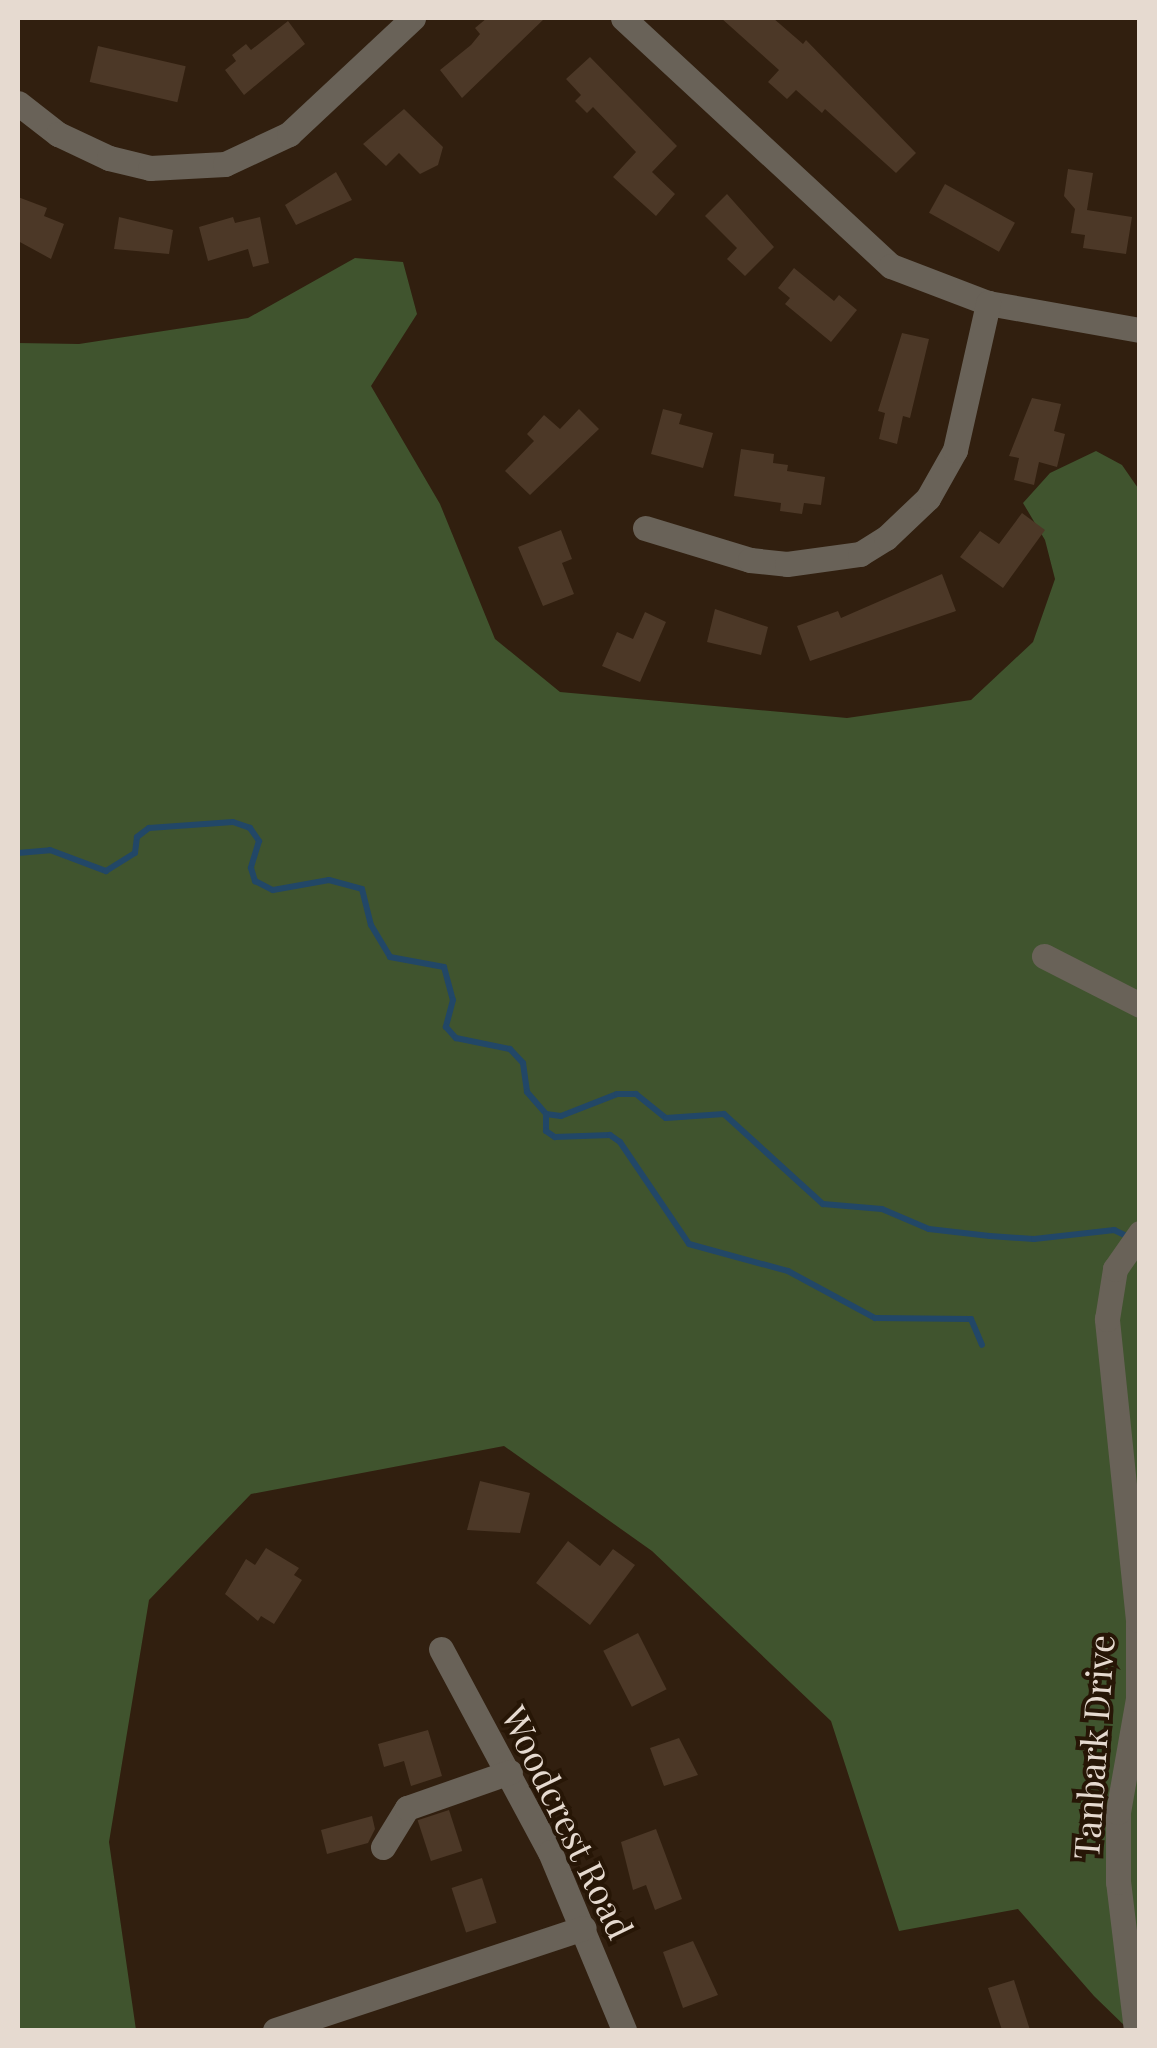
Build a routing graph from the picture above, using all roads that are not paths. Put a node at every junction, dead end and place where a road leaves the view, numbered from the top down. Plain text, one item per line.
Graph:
1 (413, 18) edge
2 (624, 18) edge
3 (18, 104) edge
4 (988, 303) junction
5 (1140, 330) edge
6 (645, 528) dead end
7 (1044, 956) dead end
8 (1140, 1004) edge
9 (1140, 1233) edge
10 (441, 1649) dead end
11 (510, 1772) junction
12 (383, 1846) dead end
13 (584, 1928) junction
14 (275, 2030) edge
15 (624, 2030) edge
16 (1136, 2030) edge

1 - 3 street
2 - 4 street
4 - 5 street
4 - 6 street
7 - 8 street
9 - 16 street, Tanbark Drive
10 - 11 street, Woodcrest Road
11 - 12 street
11 - 13 street, Woodcrest Road
13 - 14 street
13 - 15 street, Woodcrest Road

